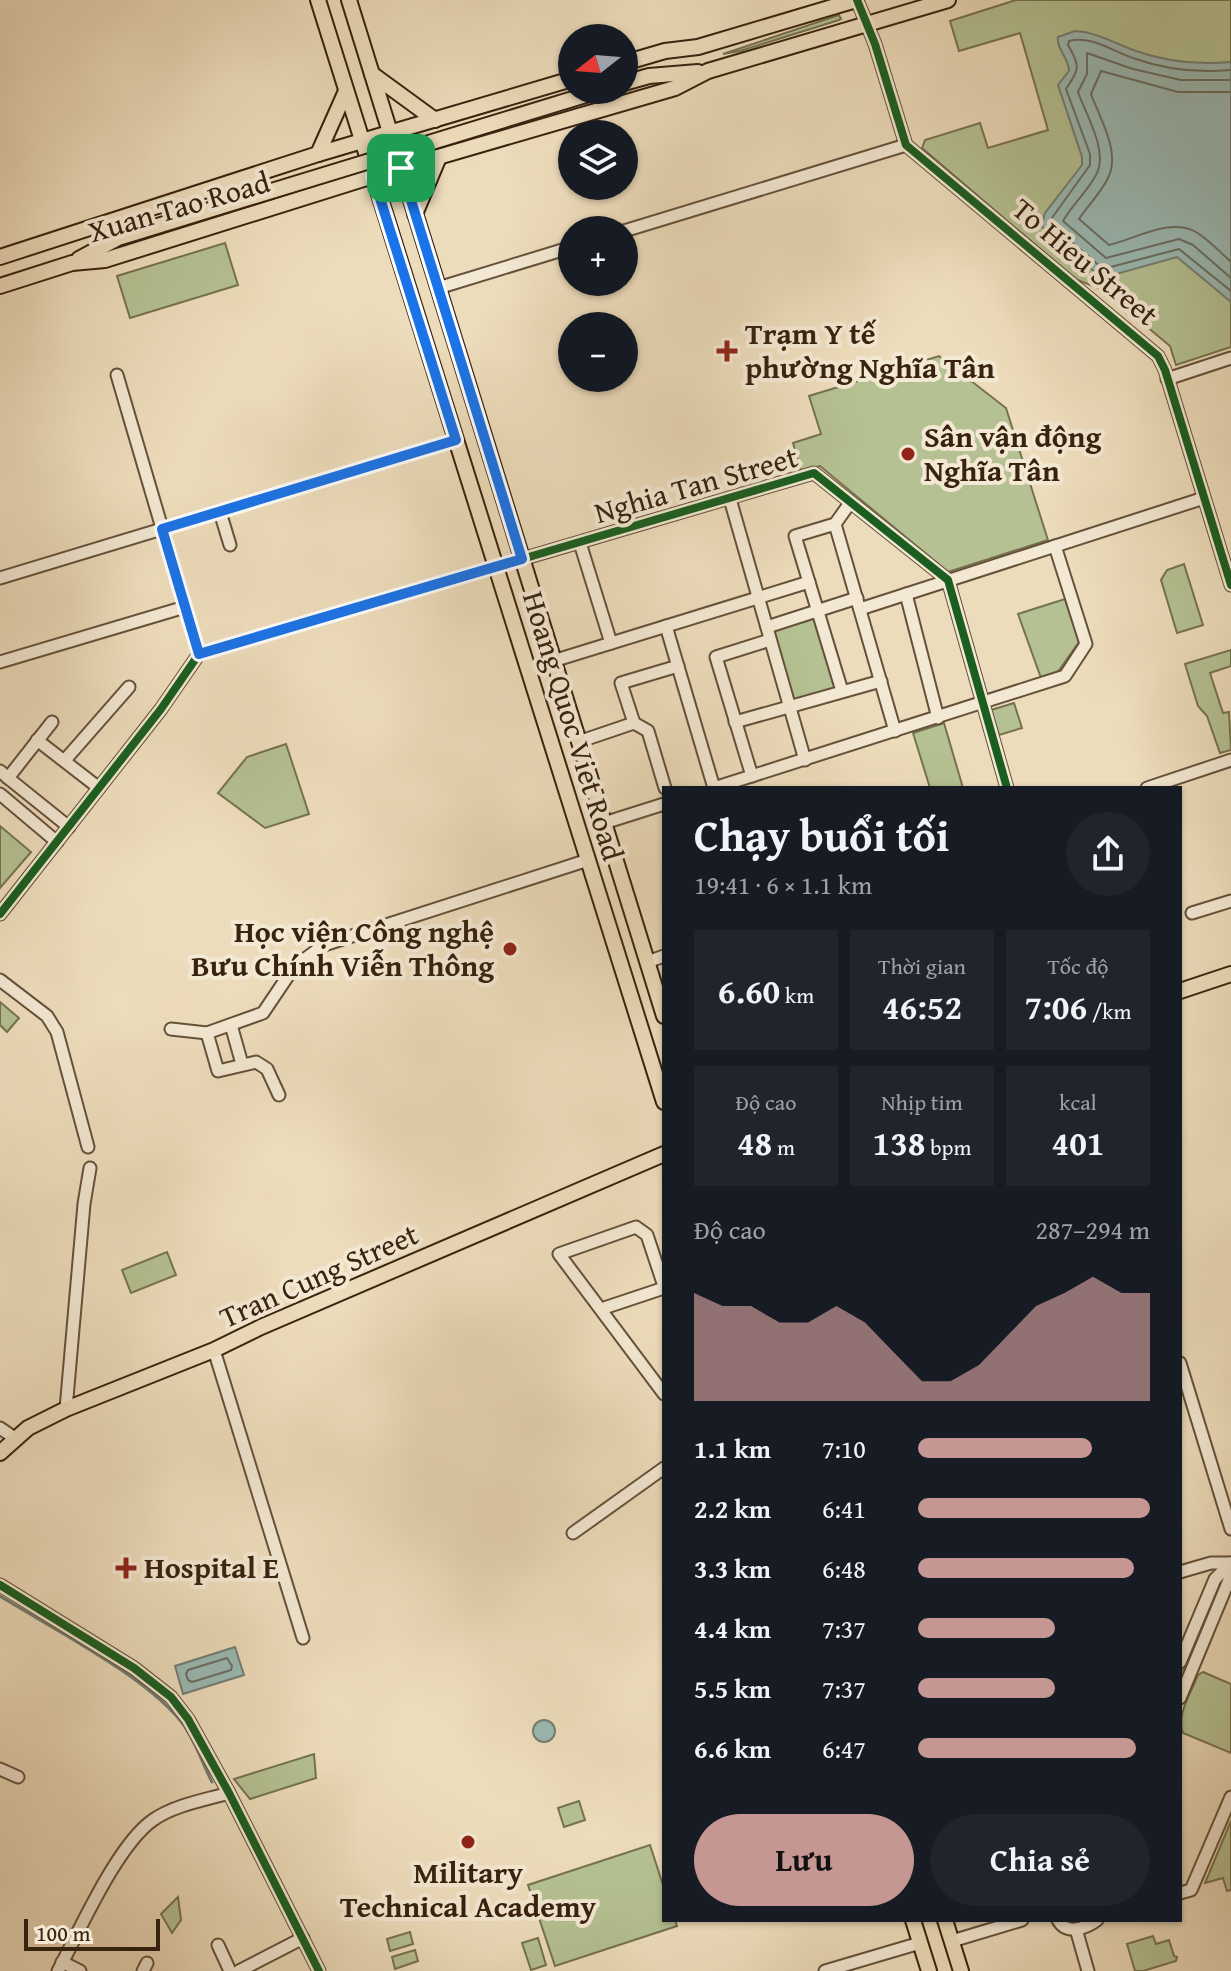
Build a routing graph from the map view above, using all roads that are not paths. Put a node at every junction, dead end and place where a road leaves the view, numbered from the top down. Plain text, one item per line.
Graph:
1 (318, 0) edge
2 (349, 0) edge
3 (856, 0) edge
4 (948, 0) edge
5 (867, 25) junction
6 (698, 47) junction
7 (638, 59) edge
8 (708, 71) junction
9 (372, 74) junction
10 (649, 76) junction
11 (638, 79) edge
12 (558, 83) edge
13 (346, 91) junction
14 (558, 103) edge
15 (462, 112) junction
16 (435, 120) junction
17 (390, 132) junction
18 (361, 141) junction
19 (906, 145) junction
20 (471, 148) junction
21 (318, 154) junction
22 (439, 157) junction
23 (292, 164) junction
24 (401, 168) junction
25 (373, 176) junction
26 (300, 199) junction
27 (415, 214) junction
28 (638, 227) edge
29 (66, 238) junction
30 (118, 238) junction
31 (558, 251) edge
32 (0, 257) edge
33 (72, 263) junction
34 (0, 286) edge
35 (438, 288) junction
36 (1231, 358) edge
37 (117, 375) dead end
38 (1167, 379) junction
39 (456, 440) junction
40 (1204, 498) junction
41 (730, 499) junction
42 (850, 503) junction
43 (220, 512) junction
44 (835, 524) junction
45 (162, 529) junction
46 (580, 543) junction
47 (230, 545) dead end
48 (1055, 546) junction
49 (1226, 546) edge
50 (522, 559) junction
51 (496, 567) junction
52 (0, 578) edge
53 (948, 580) junction
54 (809, 582) junction
55 (1231, 585) edge
56 (906, 594) junction
57 (758, 598) junction
58 (858, 604) junction
59 (185, 607) junction
60 (818, 611) junction
61 (666, 626) junction
62 (767, 627) junction
63 (770, 640) junction
64 (611, 643) junction
65 (199, 654) junction
66 (553, 661) junction
67 (0, 662) edge
68 (678, 666) junction
69 (881, 681) junction
70 (129, 687) dead end
71 (842, 691) junction
72 (984, 703) junction
73 (789, 706) junction
74 (938, 718) junction
75 (52, 722) dead end
76 (735, 722) junction
77 (634, 723) junction
78 (895, 731) junction
79 (37, 740) junction
80 (578, 742) junction
81 (65, 760) junction
82 (805, 760) junction
83 (1231, 760) edge
84 (4, 774) edge
85 (752, 776) junction
86 (664, 786) edge
87 (713, 786) edge
88 (720, 786) edge
89 (1006, 786) edge
90 (1153, 786) edge
91 (99, 788) junction
92 (0, 794) edge
93 (662, 805) edge
94 (604, 823) junction
95 (69, 827) junction
96 (57, 842) junction
97 (588, 860) junction
98 (1231, 901) edge
99 (1192, 913) dead end
100 (0, 914) edge
101 (662, 957) edge
102 (647, 962) junction
103 (1231, 974) edge
104 (0, 980) edge
105 (1182, 990) edge
106 (662, 1010) edge
107 (231, 1025) junction
108 (171, 1029) dead end
109 (207, 1033) junction
110 (242, 1064) junction
111 (279, 1095) dead end
112 (662, 1096) edge
113 (88, 1147) dead end
114 (662, 1155) edge
115 (90, 1168) dead end
116 (662, 1281) edge
117 (662, 1288) edge
118 (601, 1309) junction
119 (214, 1350) junction
120 (1182, 1370) edge
121 (662, 1391) edge
122 (66, 1409) junction
123 (0, 1428) edge
124 (16, 1439) junction
125 (0, 1453) edge
126 (662, 1469) edge
127 (1231, 1529) edge
128 (573, 1533) dead end
129 (1231, 1564) edge
130 (1182, 1571) edge
131 (0, 1585) edge
132 (303, 1638) dead end
133 (1182, 1657) edge
134 (1182, 1693) edge
135 (0, 1769) edge
136 (18, 1777) dead end
137 (229, 1793) junction
138 (1230, 1801) edge
139 (1182, 1892) edge
140 (914, 1922) edge
141 (946, 1922) edge
142 (1015, 1922) edge
143 (1060, 1922) edge
144 (1092, 1922) edge
145 (1076, 1929) junction
146 (303, 1938) junction
147 (952, 1941) junction
148 (920, 1943) junction
149 (218, 1945) dead end
150 (60, 1966) edge
151 (80, 1971) edge
152 (230, 1971) edge
153 (239, 1971) edge
154 (319, 1971) edge
155 (825, 1971) edge
156 (929, 1971) edge
157 (961, 1971) edge
158 (1088, 1971) edge

1 - 13 main road, Hoang Quoc Viet Road
2 - 9 main road, Hoang Quoc Viet Road
3 - 5 street
3 - 6 main road
4 - 5 main road
5 - 8 main road
5 - 19 street
6 - 7 main road
6 - 10 main road
8 - 10 main road
8 - 20 main road, Xuan Tao Road
9 - 16 main road
9 - 17 main road, Hoang Quoc Viet Road
10 - 11 main road
12 - 15 main road, Xuan Tao Road
13 - 18 main road, Hoang Quoc Viet Road
13 - 21 main road
14 - 30 main road, bridge
15 - 16 main road, Xuan Tao Road
15 - 20 main road
16 - 17 main road, Xuan Tao Road
17 - 18 main road, Xuan Tao Road
17 - 24 main road, Hoang Quoc Viet Road
18 - 21 main road, Xuan Tao Road
18 - 25 main road, Hoang Quoc Viet Road
19 - 28 street
19 - 38 street, To Hieu Street
20 - 22 main road, Xuan Tao Road
21 - 23 main road, Xuan Tao Road
22 - 24 main road, Xuan Tao Road
22 - 27 main road
23 - 26 main road
23 - 29 main road, Xuan Tao Road
24 - 25 main road, Xuan Tao Road
24 - 27 main road, Hoang Quoc Viet Road
25 - 26 main road, Xuan Tao Road
25 - 39 main road, Hoang Quoc Viet Road
26 - 33 main road, Xuan Tao Road
27 - 35 main road, Hoang Quoc Viet Road
29 - 30 main road
29 - 32 main road, Xuan Tao Road
30 - 33 main road
31 - 35 street
33 - 34 main road, Xuan Tao Road
35 - 50 main road, Hoang Quoc Viet Road
36 - 38 street
37 - 45 street
38 - 40 street, To Hieu Street
39 - 43 street
39 - 51 main road, Hoang Quoc Viet Road
40 - 48 street
40 - 49 street, To Hieu Street
41 - 42 street, Nghia Tan Street
41 - 46 street, Nghia Tan Street
41 - 57 street
42 - 44 street
42 - 53 street, Nghia Tan Street
43 - 45 street
43 - 47 street
44 - 54 street
44 - 58 street
45 - 52 street
45 - 59 street
46 - 50 street, Nghia Tan Street
46 - 64 street
48 - 53 street
48 - 72 street
49 - 55 street, To Hieu Street
50 - 51 street, Nghia Tan Street
50 - 66 main road, Hoang Quoc Viet Road
51 - 65 street, Nghia Tan Street
51 - 97 main road, Hoang Quoc Viet Road
53 - 56 street
53 - 72 street
54 - 57 street
54 - 60 street
56 - 58 street
56 - 74 street
57 - 61 street
57 - 62 street
58 - 60 street
58 - 69 street
59 - 65 street
59 - 67 street
60 - 62 street
60 - 71 street
61 - 64 street
61 - 68 street
62 - 63 street
63 - 73 street
63 - 76 street
64 - 66 street
65 - 91 street
66 - 80 main road, Hoang Quoc Viet Road
68 - 77 street
68 - 87 street
69 - 71 street
69 - 78 street
70 - 81 street
71 - 73 street
72 - 74 street
72 - 89 street
73 - 76 street
73 - 82 street
74 - 78 street
75 - 79 street
76 - 85 street
77 - 80 street
77 - 86 street
78 - 82 street
79 - 81 street
79 - 84 street
80 - 94 main road, Hoang Quoc Viet Road
81 - 91 street
82 - 85 street
83 - 90 street
84 - 95 street
85 - 88 street
91 - 95 street
92 - 96 street
93 - 94 street
94 - 102 main road, Hoang Quoc Viet Road
95 - 96 street
96 - 100 street
97 - 107 street
97 - 112 main road, Hoang Quoc Viet Road
98 - 99 street
101 - 102 street
102 - 106 main road, Hoang Quoc Viet Road
103 - 105 main road
104 - 113 street
107 - 109 street
107 - 110 street
108 - 109 street
109 - 110 street
110 - 111 street
114 - 119 main road, Tran Cung Street
115 - 122 street
116 - 118 street
117 - 118 street
118 - 121 street
119 - 122 main road, Tran Cung Street
119 - 132 street
120 - 127 street
122 - 124 main road, Tran Cung Street
123 - 124 street
124 - 125 main road, Tran Cung Street
126 - 128 street
129 - 130 street
129 - 133 street
129 - 134 street
131 - 137 street
135 - 136 street
137 - 146 street
137 - 150 street
138 - 139 street
140 - 148 main road
141 - 147 main road
142 - 147 street
143 - 145 street
144 - 145 street
145 - 158 street
146 - 153 street
146 - 154 street
147 - 157 main road
148 - 155 street
148 - 156 main road
149 - 152 street
150 - 151 street

